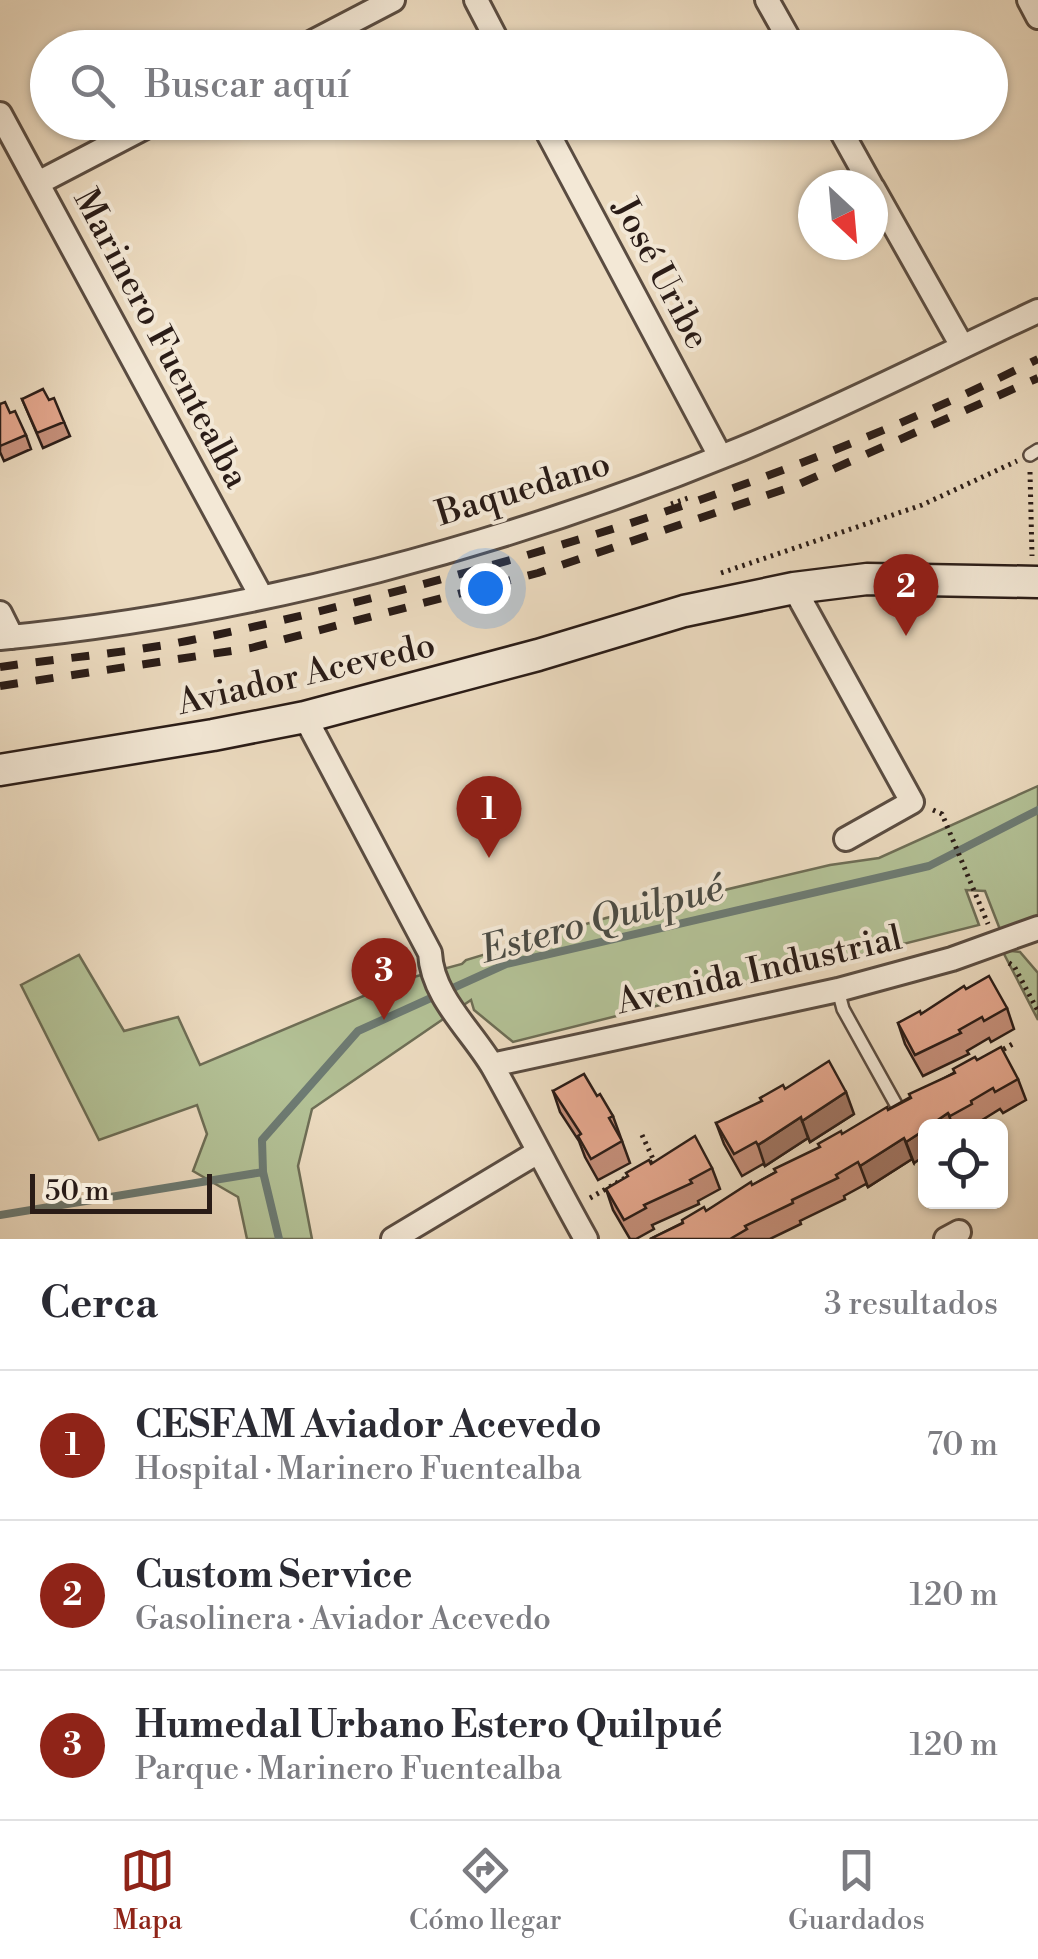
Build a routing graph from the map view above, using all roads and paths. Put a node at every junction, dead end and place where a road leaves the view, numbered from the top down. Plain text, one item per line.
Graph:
1 (394, 0) edge
2 (476, 0) edge
3 (768, 0) edge
4 (1028, 0) edge
5 (1038, 16) edge
6 (336, 30) edge
7 (492, 30) edge
8 (784, 30) edge
9 (0, 114) edge
10 (121, 140) edge
11 (552, 140) edge
12 (846, 140) edge
13 (863, 170) edge
14 (38, 183) junction
15 (888, 215) edge
16 (1038, 312) edge
17 (962, 346) junction
18 (1034, 452) edge
19 (720, 456) junction
20 (721, 573) dead end
21 (1035, 582) edge
22 (794, 588) junction
23 (262, 596) junction
24 (0, 614) edge
25 (6, 638) edge
26 (304, 717) junction
27 (0, 770) edge
28 (942, 814) dead end
29 (846, 839) dead end
30 (1036, 934) edge
31 (997, 944) junction
32 (838, 990) junction
33 (1038, 1010) edge
34 (1016, 1042) dead end
35 (982, 1061) edge
36 (492, 1065) junction
37 (898, 1108) edge
38 (642, 1135) dead end
39 (538, 1152) junction
40 (570, 1210) junction
41 (393, 1239) edge
42 (586, 1239) edge

1 - 6 street
2 - 7 street
3 - 8 street
4 - 5 street
9 - 14 street, Marinero Fuentealba
10 - 14 street
11 - 19 street, José Uribe
12 - 13 street
14 - 23 street, Marinero Fuentealba
15 - 17 street
16 - 17 street, Baquedano
17 - 19 street, Baquedano
18 - 20 path
18 - 21 path
19 - 23 street, Baquedano
21 - 22 main road, Aviador Acevedo
22 - 26 main road, Aviador Acevedo
22 - 29 street
23 - 25 street, Baquedano
24 - 25 street
26 - 27 main road, Aviador Acevedo
26 - 36 street
28 - 31 path
30 - 31 street, Avenida Industrial
31 - 32 street, Avenida Industrial
31 - 33 path
32 - 36 street, Avenida Industrial
32 - 37 lane
34 - 35 path
36 - 39 street
38 - 40 path
39 - 40 street
39 - 41 street
40 - 42 street

